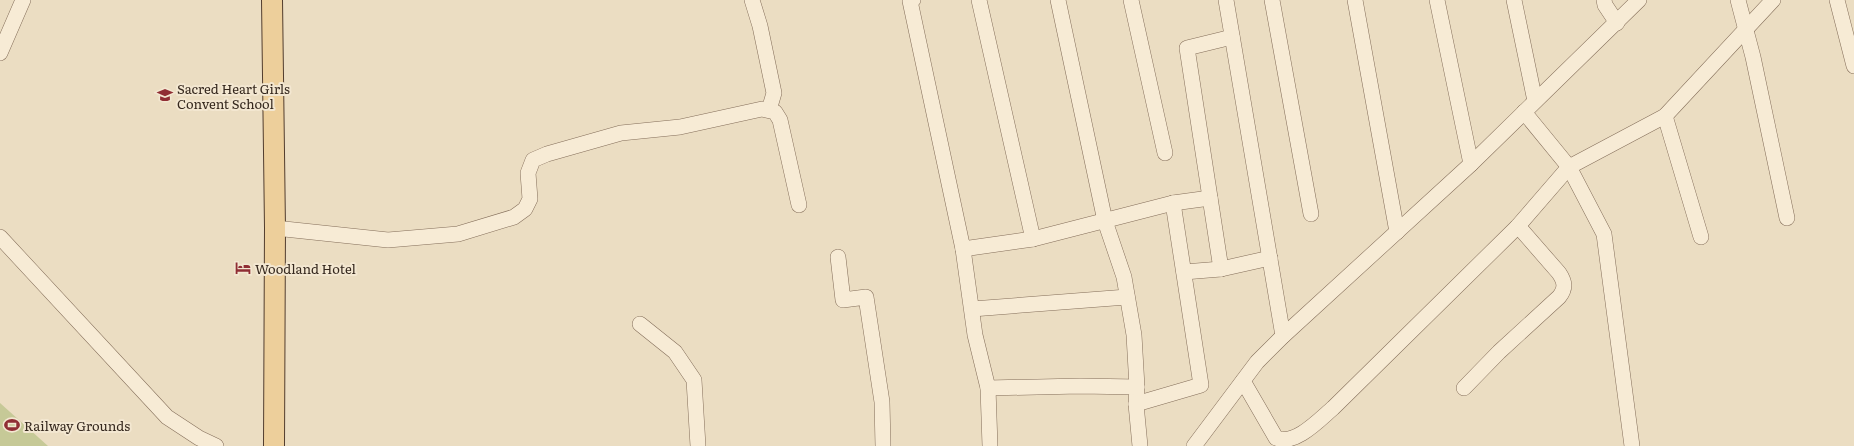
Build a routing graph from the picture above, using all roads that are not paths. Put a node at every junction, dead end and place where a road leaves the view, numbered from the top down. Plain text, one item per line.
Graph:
1 (23, 0) edge
2 (272, 0) edge
3 (752, 0) edge
4 (913, 0) edge
5 (979, 0) edge
6 (1058, 0) edge
7 (1131, 0) edge
8 (1226, 0) edge
9 (1272, 0) edge
10 (1355, 0) edge
11 (1437, 0) edge
12 (1514, 0) edge
13 (1604, 0) edge
14 (1639, 0) edge
15 (1738, 0) edge
16 (1774, 0) edge
17 (1837, 0) edge
18 (1617, 23) junction
19 (1746, 30) junction
20 (1232, 37) junction
21 (0, 53) edge
22 (1854, 66) edge
23 (1535, 100) junction
24 (769, 110) junction
25 (1524, 112) junction
26 (1664, 116) junction
27 (1165, 153) dead end
28 (1471, 164) junction
29 (1569, 167) junction
30 (1210, 198) junction
31 (1173, 203) junction
32 (799, 205) dead end
33 (1311, 214) dead end
34 (1787, 218) dead end
35 (1105, 222) junction
36 (1518, 226) junction
37 (275, 228) junction
38 (1396, 232) junction
39 (0, 237) edge
40 (1701, 237) dead end
41 (1033, 239) junction
42 (963, 249) junction
43 (838, 257) dead end
44 (1270, 258) junction
45 (1221, 269) junction
46 (1184, 272) junction
47 (1128, 297) junction
48 (972, 309) junction
49 (640, 324) dead end
50 (1283, 336) junction
51 (1243, 381) junction
52 (1137, 387) junction
53 (988, 388) junction
54 (1464, 388) dead end
55 (1136, 404) junction
56 (216, 446) edge
57 (274, 446) edge
58 (698, 446) edge
59 (884, 446) edge
60 (990, 446) edge
61 (1140, 446) edge
62 (1194, 446) edge
63 (1632, 446) edge

1 - 21 street
2 - 37 main road
3 - 24 street
4 - 42 street
5 - 41 street
6 - 35 street
7 - 27 street
8 - 20 street
9 - 33 street
10 - 38 street
11 - 28 street
12 - 23 street
13 - 18 street
14 - 18 street
15 - 19 street
16 - 19 street
17 - 22 street
18 - 23 street
19 - 26 street
19 - 34 street
20 - 30 street
20 - 44 street
23 - 25 street
24 - 32 street
24 - 37 street
25 - 28 street
25 - 29 street
26 - 29 street
26 - 40 street
28 - 38 street
29 - 36 street
29 - 63 street
30 - 31 street
30 - 45 street
31 - 35 street
31 - 46 street
35 - 41 street
35 - 47 street
36 - 51 street
36 - 54 street
37 - 57 main road
38 - 50 street
39 - 56 street
41 - 42 street
42 - 48 street
43 - 59 street
44 - 45 street
44 - 50 street
45 - 46 street
46 - 55 street
47 - 48 street
47 - 52 street
48 - 53 street
49 - 58 street
50 - 51 street
51 - 62 street
52 - 53 street
52 - 55 street
53 - 60 street
55 - 61 street

